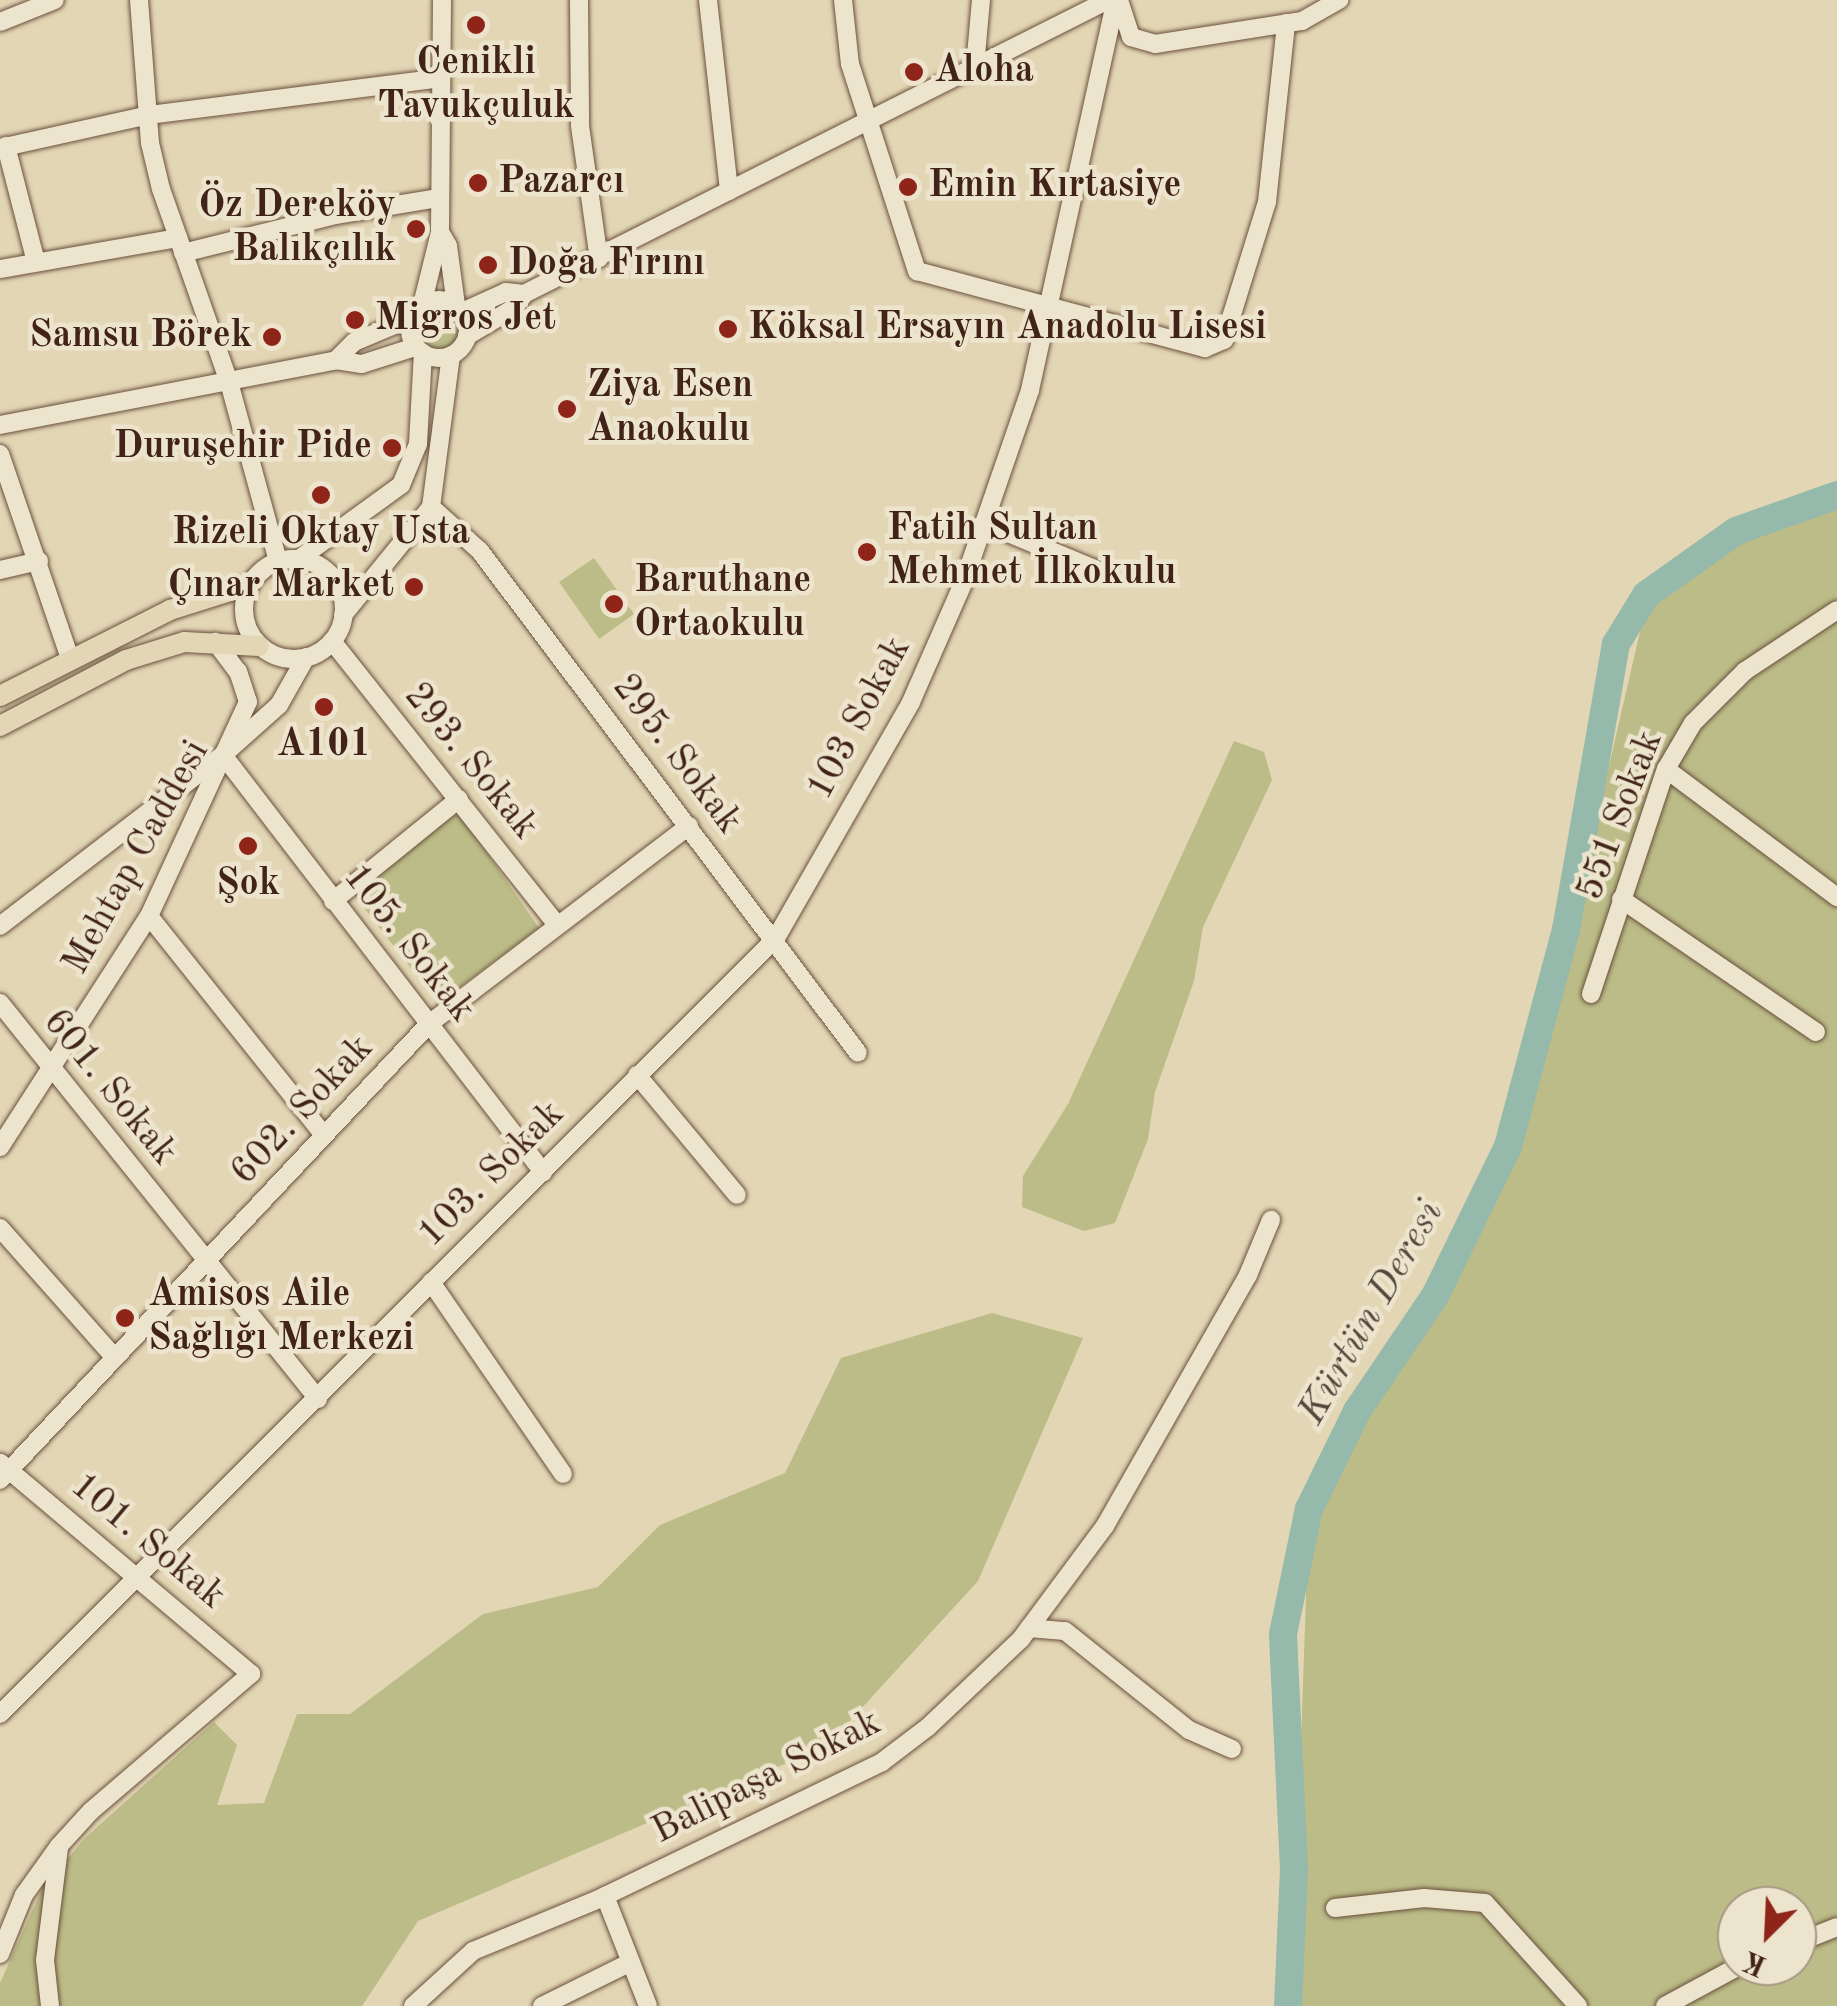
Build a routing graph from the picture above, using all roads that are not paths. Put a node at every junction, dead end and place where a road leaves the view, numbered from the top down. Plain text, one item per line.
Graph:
1 (55, 0) edge
2 (139, 0) edge
3 (442, 0) edge
4 (578, 0) edge
5 (708, 0) edge
6 (843, 0) edge
7 (981, 0) edge
8 (1108, 0) edge
9 (1118, 0) edge
10 (1339, 0) edge
11 (0, 22) edge
12 (1286, 23) junction
13 (975, 67) junction
14 (440, 78) junction
15 (149, 115) junction
16 (867, 123) junction
17 (3, 147) edge
18 (729, 191) junction
19 (438, 198) junction
20 (440, 232) junction
21 (180, 246) junction
22 (599, 259) junction
23 (36, 262) junction
24 (0, 269) edge
25 (524, 294) junction
26 (1049, 302) junction
27 (459, 308) junction
28 (417, 312) junction
29 (467, 336) junction
30 (419, 350) junction
31 (451, 355) junction
32 (336, 360) junction
33 (229, 382) junction
34 (0, 425) edge
35 (0, 454) edge
36 (431, 507) junction
37 (984, 522) junction
38 (298, 559) junction
39 (39, 561) junction
40 (278, 561) junction
41 (0, 570) edge
42 (1104, 572) dead end
43 (249, 585) junction
44 (1837, 610) edge
45 (344, 614) junction
46 (332, 640) junction
47 (215, 642) junction
48 (260, 646) junction
49 (306, 657) junction
50 (70, 658) junction
51 (0, 696) edge
52 (0, 726) edge
53 (223, 755) junction
54 (1666, 769) junction
55 (459, 798) junction
56 (689, 826) junction
57 (1837, 897) edge
58 (1621, 899) junction
59 (334, 901) junction
60 (149, 916) junction
61 (557, 924) junction
62 (0, 926) edge
63 (776, 938) junction
64 (1591, 994) dead end
65 (0, 1003) edge
66 (429, 1024) junction
67 (1816, 1032) dead end
68 (858, 1053) dead end
69 (52, 1073) junction
70 (637, 1075) junction
71 (323, 1134) junction
72 (0, 1148) edge
73 (543, 1172) junction
74 (737, 1195) dead end
75 (1271, 1220) dead end
76 (0, 1228) edge
77 (208, 1262) junction
78 (432, 1282) junction
79 (114, 1358) junction
80 (318, 1400) junction
81 (3, 1471) edge
82 (563, 1474) dead end
83 (136, 1576) junction
84 (1029, 1628) junction
85 (0, 1714) edge
86 (1232, 1749) dead end
87 (59, 1846) junction
88 (605, 1896) junction
89 (1335, 1908) dead end
90 (2, 1941) edge
91 (631, 1962) junction
92 (1717, 1978) edge
93 (50, 2006) edge
94 (413, 2006) edge
95 (542, 2006) edge
96 (648, 2006) edge
97 (1578, 2006) edge
98 (1665, 2006) edge

1 - 11 street
2 - 15 street
3 - 14 street
4 - 22 street
5 - 18 street
6 - 16 street
7 - 13 street
8 - 13 street
9 - 12 street
9 - 26 street, 103 Sokak
10 - 12 street
12 - 26 street
13 - 16 street
14 - 15 street
14 - 19 street
15 - 17 street
15 - 21 street
16 - 18 street
16 - 26 street
17 - 23 street
18 - 22 street
19 - 20 street
19 - 21 street
20 - 27 street
20 - 28 street
21 - 23 street
21 - 33 street
22 - 25 street
23 - 24 street
25 - 27 street
25 - 29 street
26 - 37 street, 103 Sokak
27 - 28 street
27 - 29 street
28 - 30 street
28 - 32 street
29 - 31 street
30 - 31 street
30 - 32 street
30 - 38 street
31 - 36 street
32 - 33 street
33 - 34 street
33 - 40 street
35 - 39 street
36 - 45 street
36 - 56 street, 295. Sokak
37 - 42 street
37 - 63 street, 103 Sokak
38 - 40 street
38 - 45 street
39 - 41 street
39 - 50 street
40 - 43 street
43 - 48 street
43 - 50 main road
44 - 54 street, 551 Sokak
45 - 46 street
46 - 49 street
46 - 55 street, 293. Sokak
47 - 48 main road
47 - 52 main road
47 - 53 street
48 - 49 street
49 - 53 street, Mehtap Caddesi
50 - 51 main road
53 - 59 street, 105. Sokak
53 - 60 street, Mehtap Caddesi
53 - 62 street
54 - 57 street
54 - 58 street, 551 Sokak
55 - 59 street
55 - 61 street, 293. Sokak
56 - 61 street, 602. Sokak
56 - 63 street, 295. Sokak
58 - 64 street, 551 Sokak
58 - 67 street
59 - 66 street, 105. Sokak
60 - 69 street, Mehtap Caddesi
60 - 71 street
61 - 66 street, 602. Sokak
63 - 68 street, 295. Sokak
63 - 70 street, 103. Sokak
65 - 69 street, 601. Sokak
66 - 71 street, 602. Sokak
66 - 73 street, 105. Sokak
69 - 72 street, Mehtap Caddesi
69 - 77 street, 601. Sokak
70 - 73 street, 103. Sokak
70 - 74 street
71 - 77 street, 602. Sokak
73 - 78 street, 103. Sokak
75 - 84 street, Balipaşa Sokak
76 - 79 street
77 - 79 street, 602. Sokak
77 - 80 street, 601. Sokak
78 - 80 street, 103. Sokak
78 - 82 street
79 - 81 street, 602. Sokak
80 - 83 street, 103. Sokak
81 - 83 street, 101. Sokak
83 - 85 street, 103. Sokak
83 - 87 street, 101. Sokak
84 - 86 street
84 - 88 street, Balipaşa Sokak
87 - 90 street
87 - 93 street
88 - 91 street
88 - 94 street, Balipaşa Sokak
89 - 97 street
91 - 95 street
91 - 96 street
92 - 98 street

